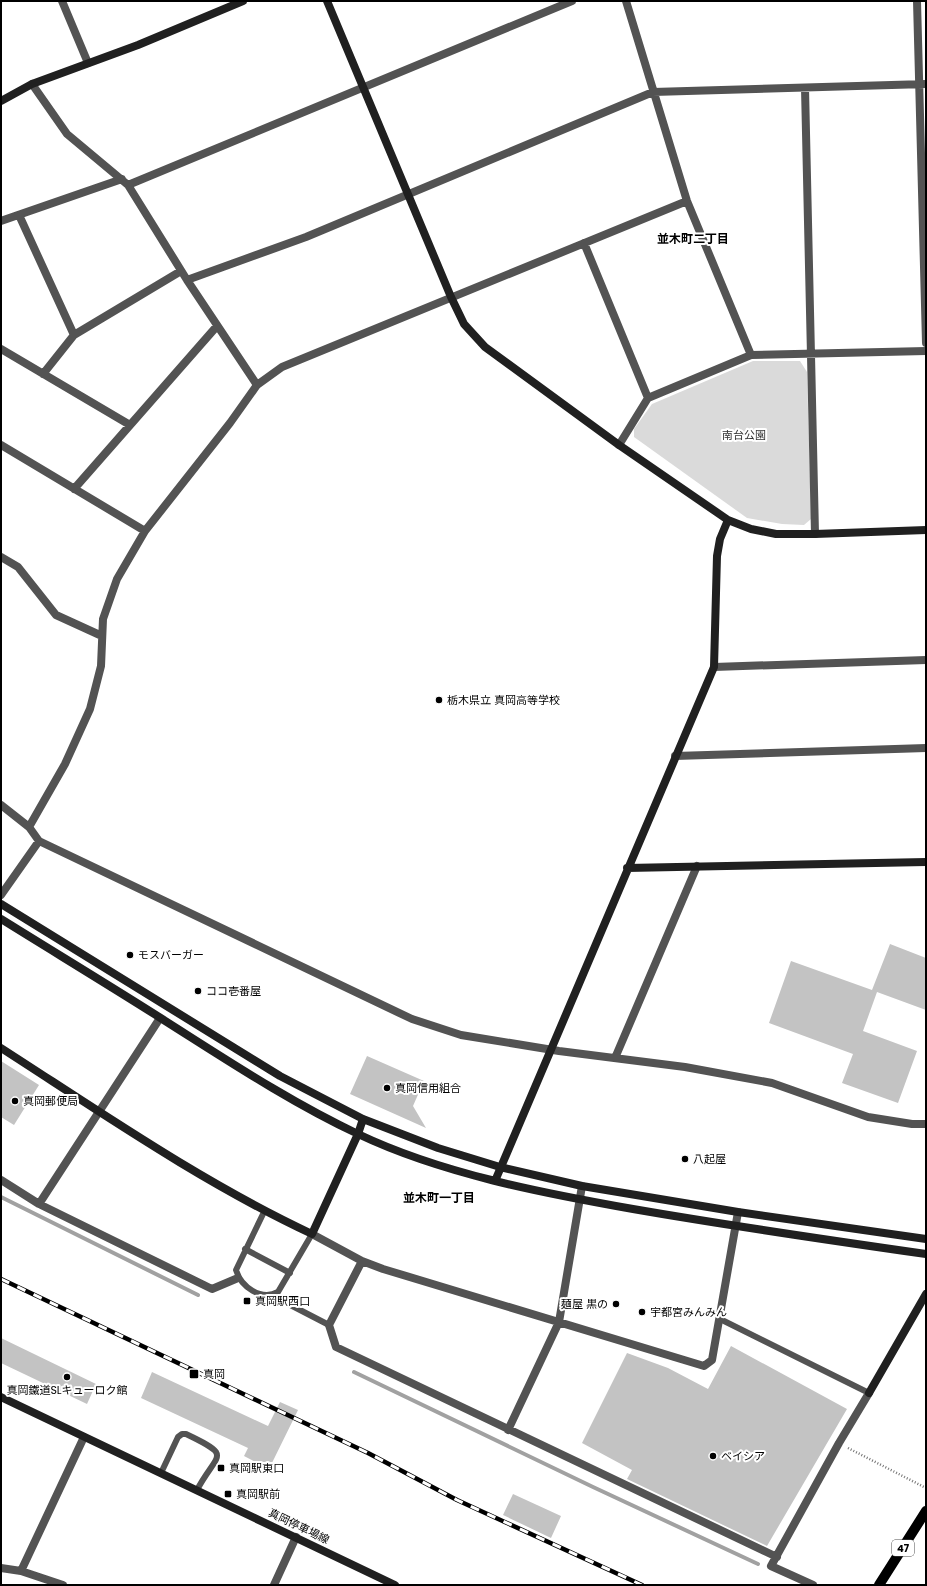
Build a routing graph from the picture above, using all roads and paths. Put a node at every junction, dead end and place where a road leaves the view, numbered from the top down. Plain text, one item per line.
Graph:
1 (62, 1) edge
2 (243, 1) edge
3 (327, 1) edge
4 (572, 1) edge
5 (626, 1) edge
6 (917, 1) edge
7 (88, 63) junction
8 (32, 84) junction
9 (923, 84) edge
10 (363, 86) junction
11 (805, 88) junction
12 (653, 92) junction
13 (1, 101) edge
14 (125, 182) junction
15 (409, 194) junction
16 (686, 200) junction
17 (19, 215) junction
18 (1, 221) edge
19 (584, 243) junction
20 (181, 271) junction
21 (187, 280) junction
22 (451, 297) junction
23 (217, 326) junction
24 (74, 335) junction
25 (926, 343) edge
26 (1, 349) edge
27 (926, 351) edge
28 (812, 353) junction
29 (752, 355) junction
30 (44, 374) junction
31 (257, 385) junction
32 (648, 398) junction
33 (130, 425) junction
34 (1, 445) edge
35 (618, 445) junction
36 (74, 489) junction
37 (728, 520) junction
38 (926, 530) edge
39 (145, 531) junction
40 (815, 534) junction
41 (1, 557) edge
42 (102, 636) junction
43 (926, 660) edge
44 (714, 667) junction
45 (926, 748) edge
46 (675, 756) junction
47 (1, 805) edge
48 (29, 827) junction
49 (40, 840) junction
50 (926, 862) edge
51 (697, 866) junction
52 (627, 868) junction
53 (1, 895) edge
54 (1, 904) edge
55 (1, 919) edge
56 (160, 1018) junction
57 (1, 1048) edge
58 (615, 1058) junction
59 (99, 1111) junction
60 (362, 1119) junction
61 (926, 1124) edge
62 (358, 1134) junction
63 (500, 1167) junction
64 (1, 1180) edge
65 (495, 1180) junction
66 (582, 1186) junction
67 (580, 1199) junction
68 (39, 1204) junction
69 (264, 1212) junction
70 (738, 1212) junction
71 (736, 1227) junction
72 (312, 1234) junction
73 (926, 1239) edge
74 (245, 1249) junction
75 (926, 1254) edge
76 (362, 1262) junction
77 (290, 1273) junction
78 (238, 1278) junction
79 (926, 1294) edge
80 (271, 1295) junction
81 (720, 1319) junction
82 (559, 1322) junction
83 (329, 1325) junction
84 (869, 1393) junction
85 (1, 1397) edge
86 (508, 1430) junction
87 (84, 1437) junction
88 (839, 1443) junction
89 (161, 1473) junction
90 (926, 1488) edge
91 (197, 1490) junction
92 (926, 1510) edge
93 (296, 1537) junction
94 (777, 1557) junction
95 (1, 1568) edge
96 (21, 1571) junction
97 (63, 1585) edge
98 (274, 1585) edge
99 (395, 1585) edge
100 (813, 1585) edge
101 (879, 1585) edge

1 - 7 street
2 - 7 street
3 - 10 street
4 - 10 street
5 - 12 street
6 - 9 street
7 - 8 street
8 - 13 street
8 - 14 street
9 - 11 street
9 - 25 street
10 - 14 street
10 - 15 street
11 - 12 street
11 - 28 street
12 - 15 street
12 - 16 street
14 - 17 street
14 - 20 street
15 - 21 street
15 - 22 street
16 - 19 street
16 - 29 street
17 - 18 street
17 - 24 street
19 - 22 street
19 - 32 street
20 - 21 street
20 - 24 street
21 - 23 street
22 - 31 street
22 - 35 street
23 - 31 street
23 - 33 street
24 - 30 street
26 - 30 street
27 - 28 street
28 - 29 street
28 - 40 street
29 - 32 street
30 - 33 street
31 - 39 street
32 - 35 street
33 - 36 street
34 - 36 street
35 - 37 street
36 - 39 street
37 - 40 street
37 - 44 street
38 - 40 street
39 - 42 street
41 - 42 street
42 - 48 street
43 - 44 street
44 - 46 street
45 - 46 street
46 - 52 street
47 - 48 street
48 - 49 street
49 - 53 street
49 - 58 street
50 - 51 street
51 - 52 street
51 - 58 street
52 - 63 street
54 - 60 street
55 - 56 street
56 - 59 street
56 - 62 street
57 - 59 street
58 - 61 street
59 - 68 street
59 - 69 street
60 - 62 street
60 - 63 street
62 - 65 street
62 - 72 street
63 - 65 street
63 - 66 street
64 - 68 street
65 - 67 street
66 - 67 street
66 - 70 street
67 - 71 street
67 - 82 street
68 - 78 street
69 - 72 street
69 - 74 lane
70 - 71 street
70 - 73 street
71 - 75 street
71 - 81 street
72 - 76 street
72 - 77 lane
74 - 77 lane
74 - 78 lane
76 - 82 street
76 - 83 street
77 - 80 lane
78 - 80 lane
79 - 84 street
80 - 83 lane
81 - 82 street
81 - 84 lane
82 - 86 street
83 - 86 street
84 - 88 street
85 - 87 street, 真岡停車場線
86 - 94 street
87 - 89 street, 真岡停車場線
87 - 96 street
88 - 90 path
88 - 94 street
89 - 91 street, 真岡停車場線
89 - 91 lane
91 - 93 street, 真岡停車場線
92 - 101 main road, 47
93 - 98 street
93 - 99 street, 真岡停車場線
94 - 100 street
95 - 96 street
96 - 97 street

